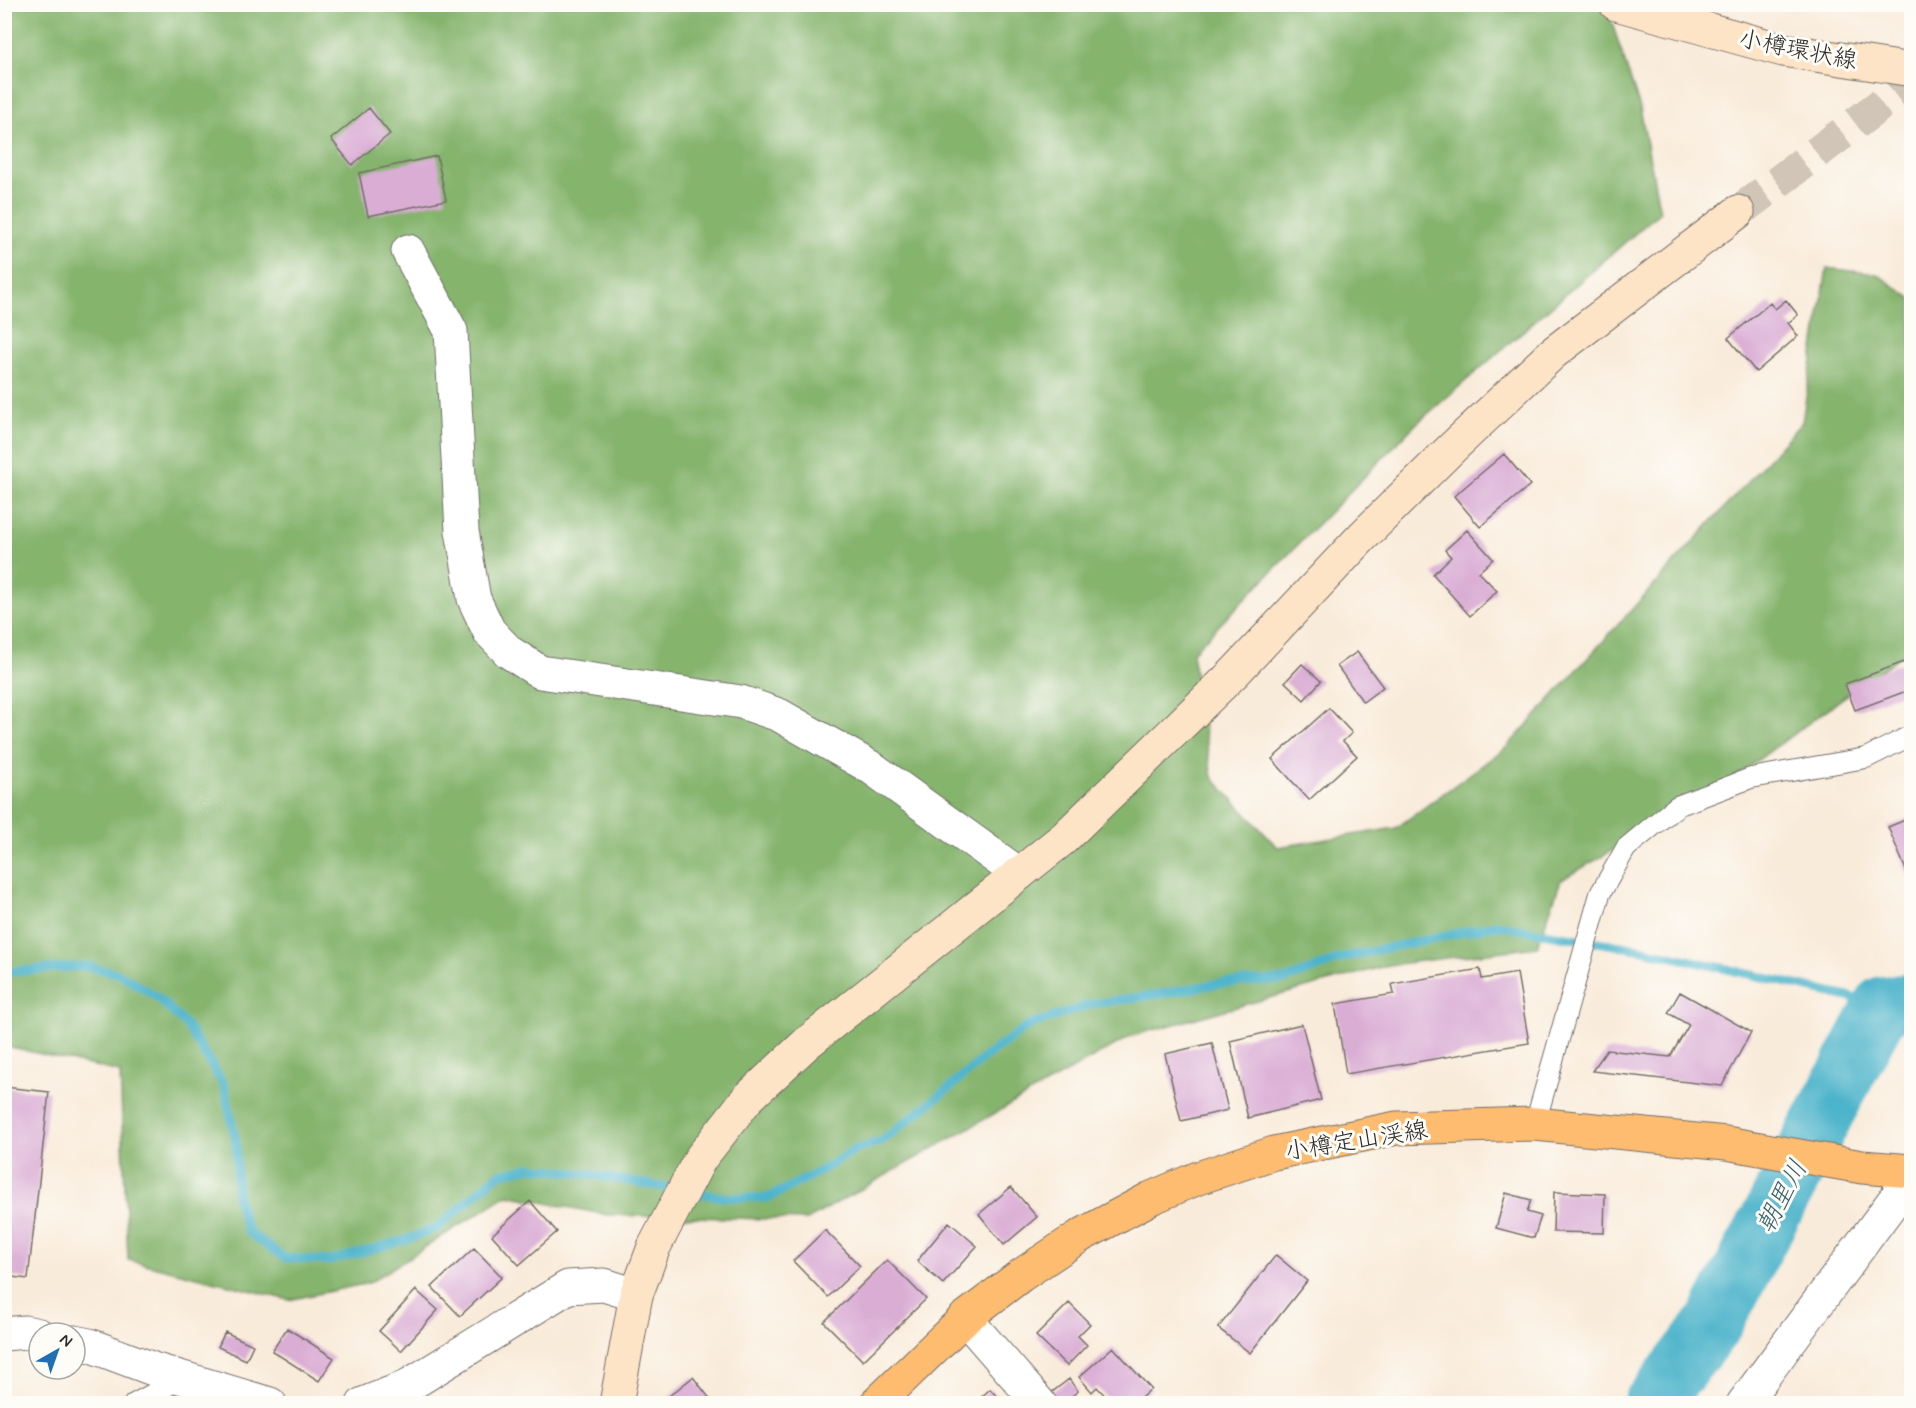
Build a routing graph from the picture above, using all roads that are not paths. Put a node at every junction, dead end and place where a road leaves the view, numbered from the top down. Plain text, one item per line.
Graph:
1 (1616, 4) edge
2 (1911, 69) edge
3 (1738, 212) tunnel mouth
4 (408, 250) dead end
5 (1911, 735) edge
6 (1019, 874) junction
7 (1535, 1124) junction
8 (1911, 1172) edge
9 (1911, 1176) edge
10 (636, 1294) junction
11 (965, 1318) junction
12 (27, 1332) edge
13 (4, 1334) edge
14 (87, 1346) edge
15 (182, 1378) junction
16 (134, 1404) edge
17 (270, 1404) edge
18 (363, 1404) edge
19 (616, 1404) edge
20 (876, 1404) edge
21 (1040, 1404) edge
22 (1743, 1404) edge

1 - 2 street, 小樽環状線
3 - 6 street
4 - 6 street
5 - 7 lane
6 - 10 street
7 - 8 main road, 小樽定山渓線
7 - 11 main road, 小樽定山渓線
9 - 22 street
10 - 18 street
10 - 19 street
11 - 20 main road, 小樽定山渓線
11 - 21 street
12 - 13 street
14 - 15 street
15 - 16 lane
15 - 17 street

